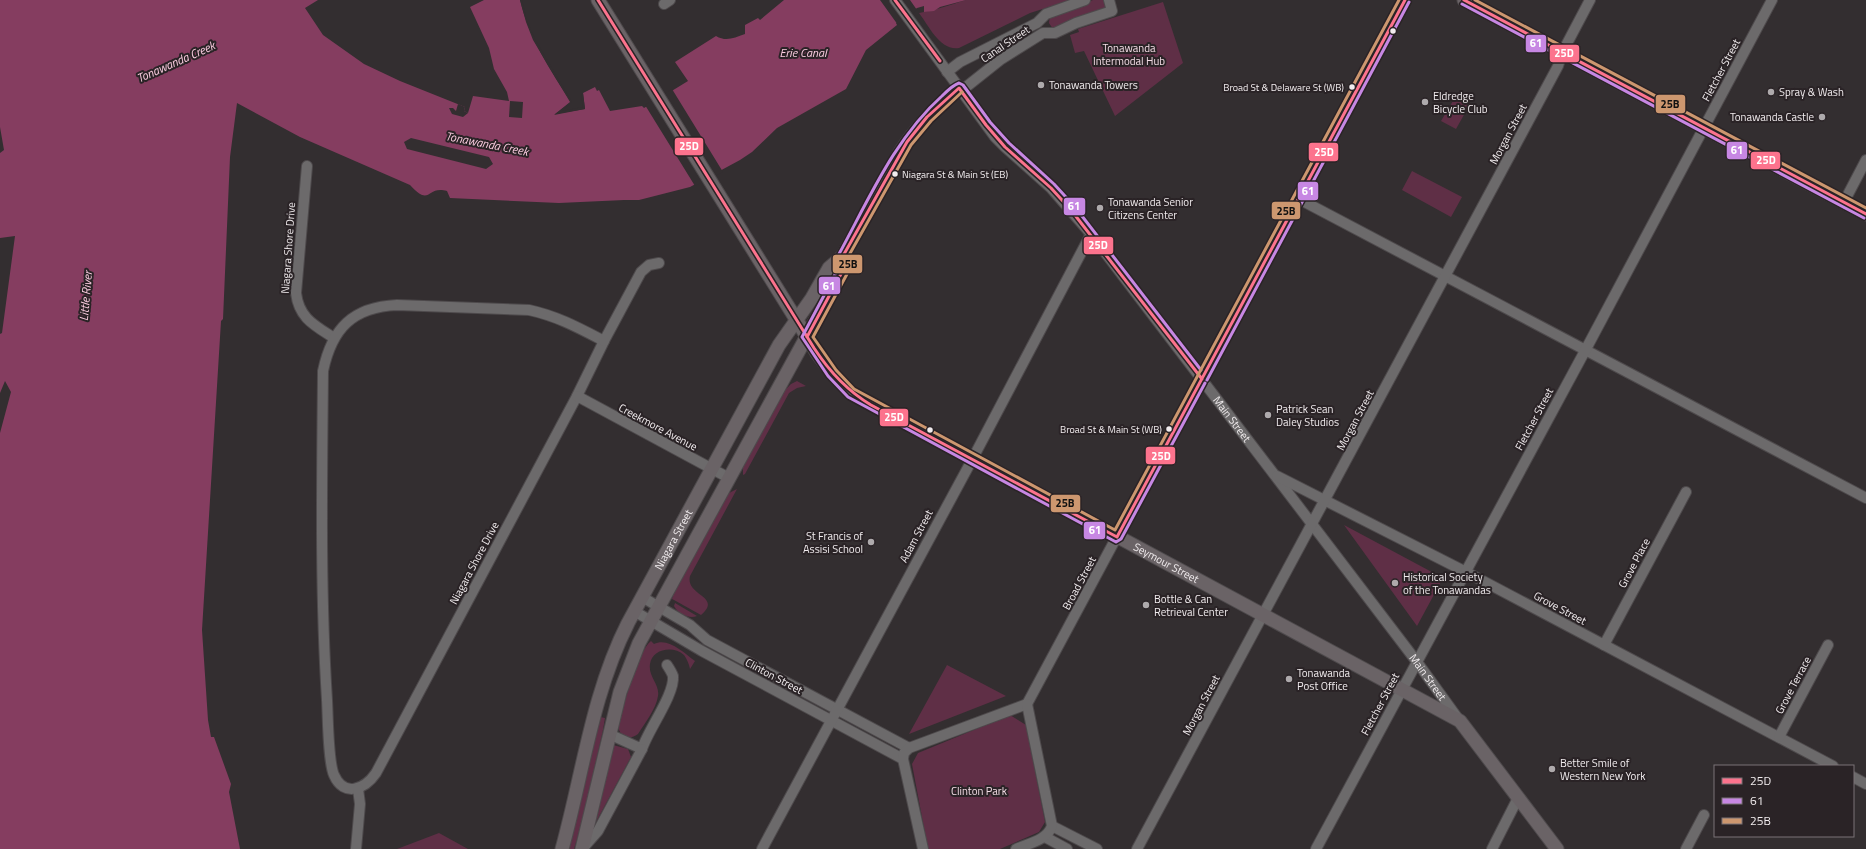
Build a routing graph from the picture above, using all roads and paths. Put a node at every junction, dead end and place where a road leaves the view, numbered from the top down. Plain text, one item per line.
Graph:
1 (598, 0) edge
2 (894, 0) edge
3 (1086, 0) edge
4 (1109, 0) edge
5 (1405, 0) edge
6 (1464, 0) edge
7 (1590, 0) edge
8 (1772, 0) edge
9 (1037, 23) junction
10 (1043, 33) junction
11 (1562, 53) junction
12 (947, 72) junction
13 (960, 90) junction
14 (1704, 128) junction
15 (1866, 160) edge
16 (307, 166) dead end
17 (1299, 199) junction
18 (1844, 202) junction
19 (1866, 214) edge
20 (1091, 234) junction
21 (843, 256) junction
22 (659, 263) dead end
23 (1446, 276) junction
24 (797, 320) junction
25 (807, 337) junction
26 (334, 338) junction
27 (604, 341) junction
28 (1586, 349) junction
29 (1202, 379) junction
30 (577, 396) junction
31 (973, 458) junction
32 (712, 469) junction
33 (1275, 475) junction
34 (729, 478) junction
35 (1686, 492) dead end
36 (1866, 498) edge
37 (1325, 500) junction
38 (1312, 524) junction
39 (1117, 537) junction
40 (1466, 572) junction
41 (642, 597) junction
42 (659, 607) junction
43 (634, 611) junction
44 (1263, 615) junction
45 (652, 621) junction
46 (1604, 645) junction
47 (1828, 645) dead end
48 (1417, 662) junction
49 (668, 665) dead end
50 (1402, 691) junction
51 (1027, 704) junction
52 (836, 709) junction
53 (830, 720) junction
54 (1460, 721) junction
55 (609, 734) junction
56 (1779, 737) junction
57 (909, 748) junction
58 (642, 749) junction
59 (903, 759) junction
60 (1831, 765) edge
61 (1854, 778) edge
62 (1866, 784) edge
63 (358, 789) junction
64 (1518, 798) junction
65 (1704, 815) dead end
66 (1052, 826) junction
67 (1045, 837) junction
68 (582, 848) edge
69 (356, 849) edge
70 (562, 849) edge
71 (762, 849) edge
72 (923, 849) edge
73 (1016, 849) edge
74 (1067, 849) edge
75 (1097, 849) edge
76 (1137, 849) edge
77 (1316, 849) edge
78 (1492, 849) edge
79 (1557, 849) edge
80 (1686, 849) edge

1 - 24 main road, Seymour Street
2 - 12 street, Main Street
3 - 9 street, Canal Street
4 - 10 street, Canal Street
5 - 17 street, Broad Street
6 - 11 main road
7 - 11 street, Morgan Street
8 - 14 street, Fletcher Street
9 - 10 street
9 - 12 street, Canal Street
10 - 13 street, Canal Street
11 - 14 main road
11 - 23 street, Morgan Street
12 - 13 street, Main Street
13 - 20 street, Main Street
13 - 21 main road, Niagara Street
14 - 18 main road
14 - 28 street, Fletcher Street
15 - 18 street
16 - 26 street, Niagara Shore Drive
17 - 23 street
17 - 29 street, Broad Street
18 - 19 main road
20 - 29 street, Main Street
20 - 31 street, Adam Street
21 - 24 main road, Niagara Street
21 - 25 main road, Niagara Street
22 - 27 street, Niagara Shore Drive
23 - 28 street
23 - 37 street, Morgan Street
24 - 25 main road, Seymour Street
24 - 32 main road, Niagara Street
25 - 31 main road, Seymour Street
25 - 34 main road, Niagara Street
26 - 27 street
26 - 63 street
27 - 30 street, Niagara Shore Drive
28 - 36 street
28 - 40 street, Fletcher Street
29 - 33 street, Main Street
29 - 39 street, Broad Street
30 - 32 street, Creekmore Avenue
30 - 63 street, Niagara Shore Drive
31 - 39 main road, Seymour Street
31 - 52 street, Adam Street
32 - 34 street, Creekmore Avenue
32 - 41 main road, Niagara Street
33 - 37 street, Grove Street
33 - 38 street, Main Street
34 - 42 main road, Niagara Street
35 - 46 street, Grove Place
37 - 38 street, Morgan Street
37 - 40 street, Grove Street
38 - 44 street, Morgan Street
38 - 48 street, Main Street
39 - 44 main road, Seymour Street
39 - 51 street, Broad Street
40 - 46 street, Grove Street
40 - 48 street, Fletcher Street
41 - 42 street, Clinton Street
41 - 43 main road, Niagara Street
42 - 45 main road, Niagara Street
42 - 52 street, Clinton Street
43 - 45 street, Clinton Street
43 - 70 main road, Niagara Street
44 - 50 main road, Seymour Street
44 - 76 street, Morgan Street
45 - 53 street, Clinton Street
45 - 55 main road, Niagara Street
46 - 56 street, Grove Street
47 - 56 street, Grove Terrace
48 - 50 street, Fletcher Street
48 - 54 street, Main Street
49 - 58 street, Niagara Street
50 - 54 main road, Seymour Street
50 - 77 street, Fletcher Street
51 - 57 street
51 - 66 street
52 - 53 street, Adam Street
52 - 57 street, Clinton Street
53 - 59 street, Clinton Street
53 - 71 street, Adam Street
54 - 64 main road, Main Street
55 - 58 street
55 - 68 main road, Niagara Street
56 - 60 street, Grove Street
57 - 59 street
58 - 68 street, Niagara Street
59 - 72 street
61 - 62 street
63 - 69 street
64 - 78 street
64 - 79 main road, Main Street
65 - 80 street
66 - 67 street
66 - 75 street
67 - 73 street
67 - 74 street

